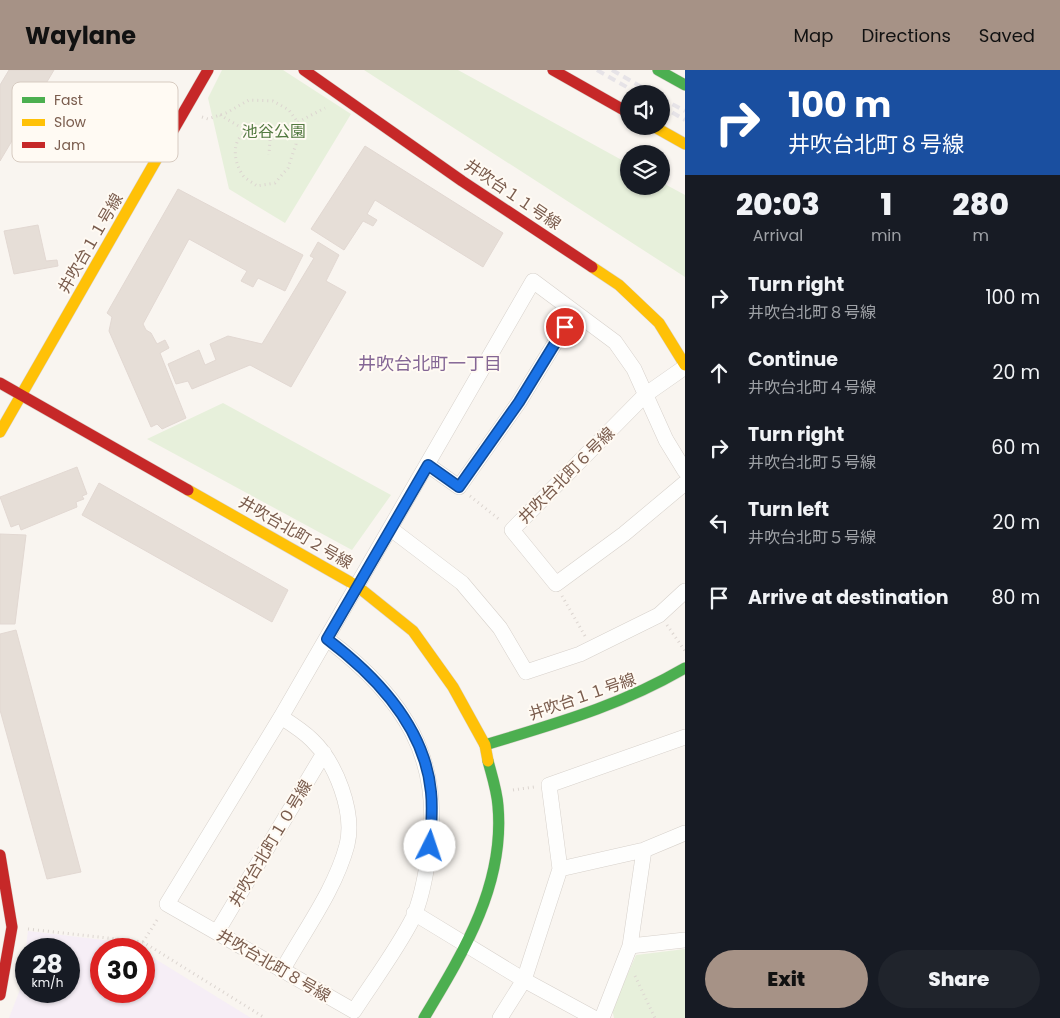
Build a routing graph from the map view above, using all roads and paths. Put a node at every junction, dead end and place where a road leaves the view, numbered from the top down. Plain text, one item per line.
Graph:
1 (208, 70) edge
2 (304, 70) edge
3 (553, 70) edge
4 (658, 70) edge
5 (685, 85) edge
6 (339, 93) junction
7 (620, 108) edge
8 (185, 110) junction
9 (220, 115) junction
10 (178, 122) edge
11 (296, 123) junction
12 (250, 133) junction
13 (669, 135) edge
14 (685, 144) edge
15 (269, 155) dead end
16 (155, 162) edge
17 (574, 312) junction
18 (685, 366) edge
19 (0, 383) edge
20 (21, 395) junction
21 (645, 395) junction
22 (0, 432) edge
23 (428, 465) junction
24 (685, 471) edge
25 (685, 483) edge
26 (459, 487) junction
27 (391, 529) junction
28 (512, 530) junction
29 (556, 584) junction
30 (357, 586) junction
31 (685, 592) edge
32 (659, 615) junction
33 (327, 639) junction
34 (592, 648) junction
35 (685, 651) edge
36 (685, 668) edge
37 (281, 717) junction
38 (685, 737) edge
39 (485, 745) junction
40 (324, 753) junction
41 (549, 785) junction
42 (495, 793) junction
43 (685, 833) edge
44 (644, 850) junction
45 (1, 862) edge
46 (560, 869) junction
47 (168, 904) junction
48 (414, 913) junction
49 (12, 927) junction
50 (217, 932) junction
51 (108, 938) edge
52 (146, 938) edge
53 (685, 940) edge
54 (467, 946) junction
55 (630, 946) junction
56 (155, 949) edge
57 (282, 970) junction
58 (632, 971) dead end
59 (524, 980) junction
60 (0, 995) edge
61 (265, 1018) edge
62 (424, 1018) edge
63 (500, 1018) edge
64 (594, 1018) edge
65 (602, 1018) edge
66 (655, 1018) edge

1 - 8 street, 井吹台１１号線
2 - 6 street, 井吹台１１号線
3 - 7 street
4 - 5 street
6 - 11 path
6 - 18 street, 井吹台１１号線
8 - 9 path
8 - 10 street, 井吹台１１号線
9 - 11 path
9 - 12 path
11 - 12 path
11 - 12 path
12 - 15 path
13 - 14 street
16 - 20 street, 井吹台１１号線
17 - 21 street
17 - 23 street
17 - 26 street
18 - 21 street, 井吹台北町６号線
19 - 20 street, 井吹台北町２号線
20 - 22 street, 井吹台１１号線
20 - 30 street, 井吹台北町２号線
21 - 24 street
21 - 28 street, 井吹台北町６号線
23 - 26 street
23 - 27 street
25 - 29 street
26 - 28 path
27 - 30 street
27 - 34 street
28 - 29 street, 井吹台北町６号線
29 - 34 path
30 - 33 street
30 - 39 street, 井吹台北町２号線
31 - 32 street
32 - 34 street
32 - 35 path
33 - 37 street
33 - 48 street, 井吹台北町８号線
36 - 39 street, 井吹台１１号線
37 - 40 street
37 - 47 street
38 - 41 street
39 - 42 street, 井吹台北町２号線
40 - 50 street, 井吹台北町１０号線
40 - 57 street
41 - 42 path
41 - 46 street
42 - 54 street, 井吹台北町２号線
43 - 44 street
44 - 46 street
44 - 55 street
45 - 49 street
46 - 59 street
47 - 50 street, 井吹台北町８号線
47 - 52 path
48 - 54 street
48 - 57 street, 井吹台北町８号線
49 - 51 path
49 - 60 street
50 - 57 street, 井吹台北町８号線
53 - 55 street
54 - 59 street
54 - 62 street, 井吹台北町２号線
55 - 65 street
56 - 61 path
58 - 66 path
59 - 63 street
59 - 64 street

